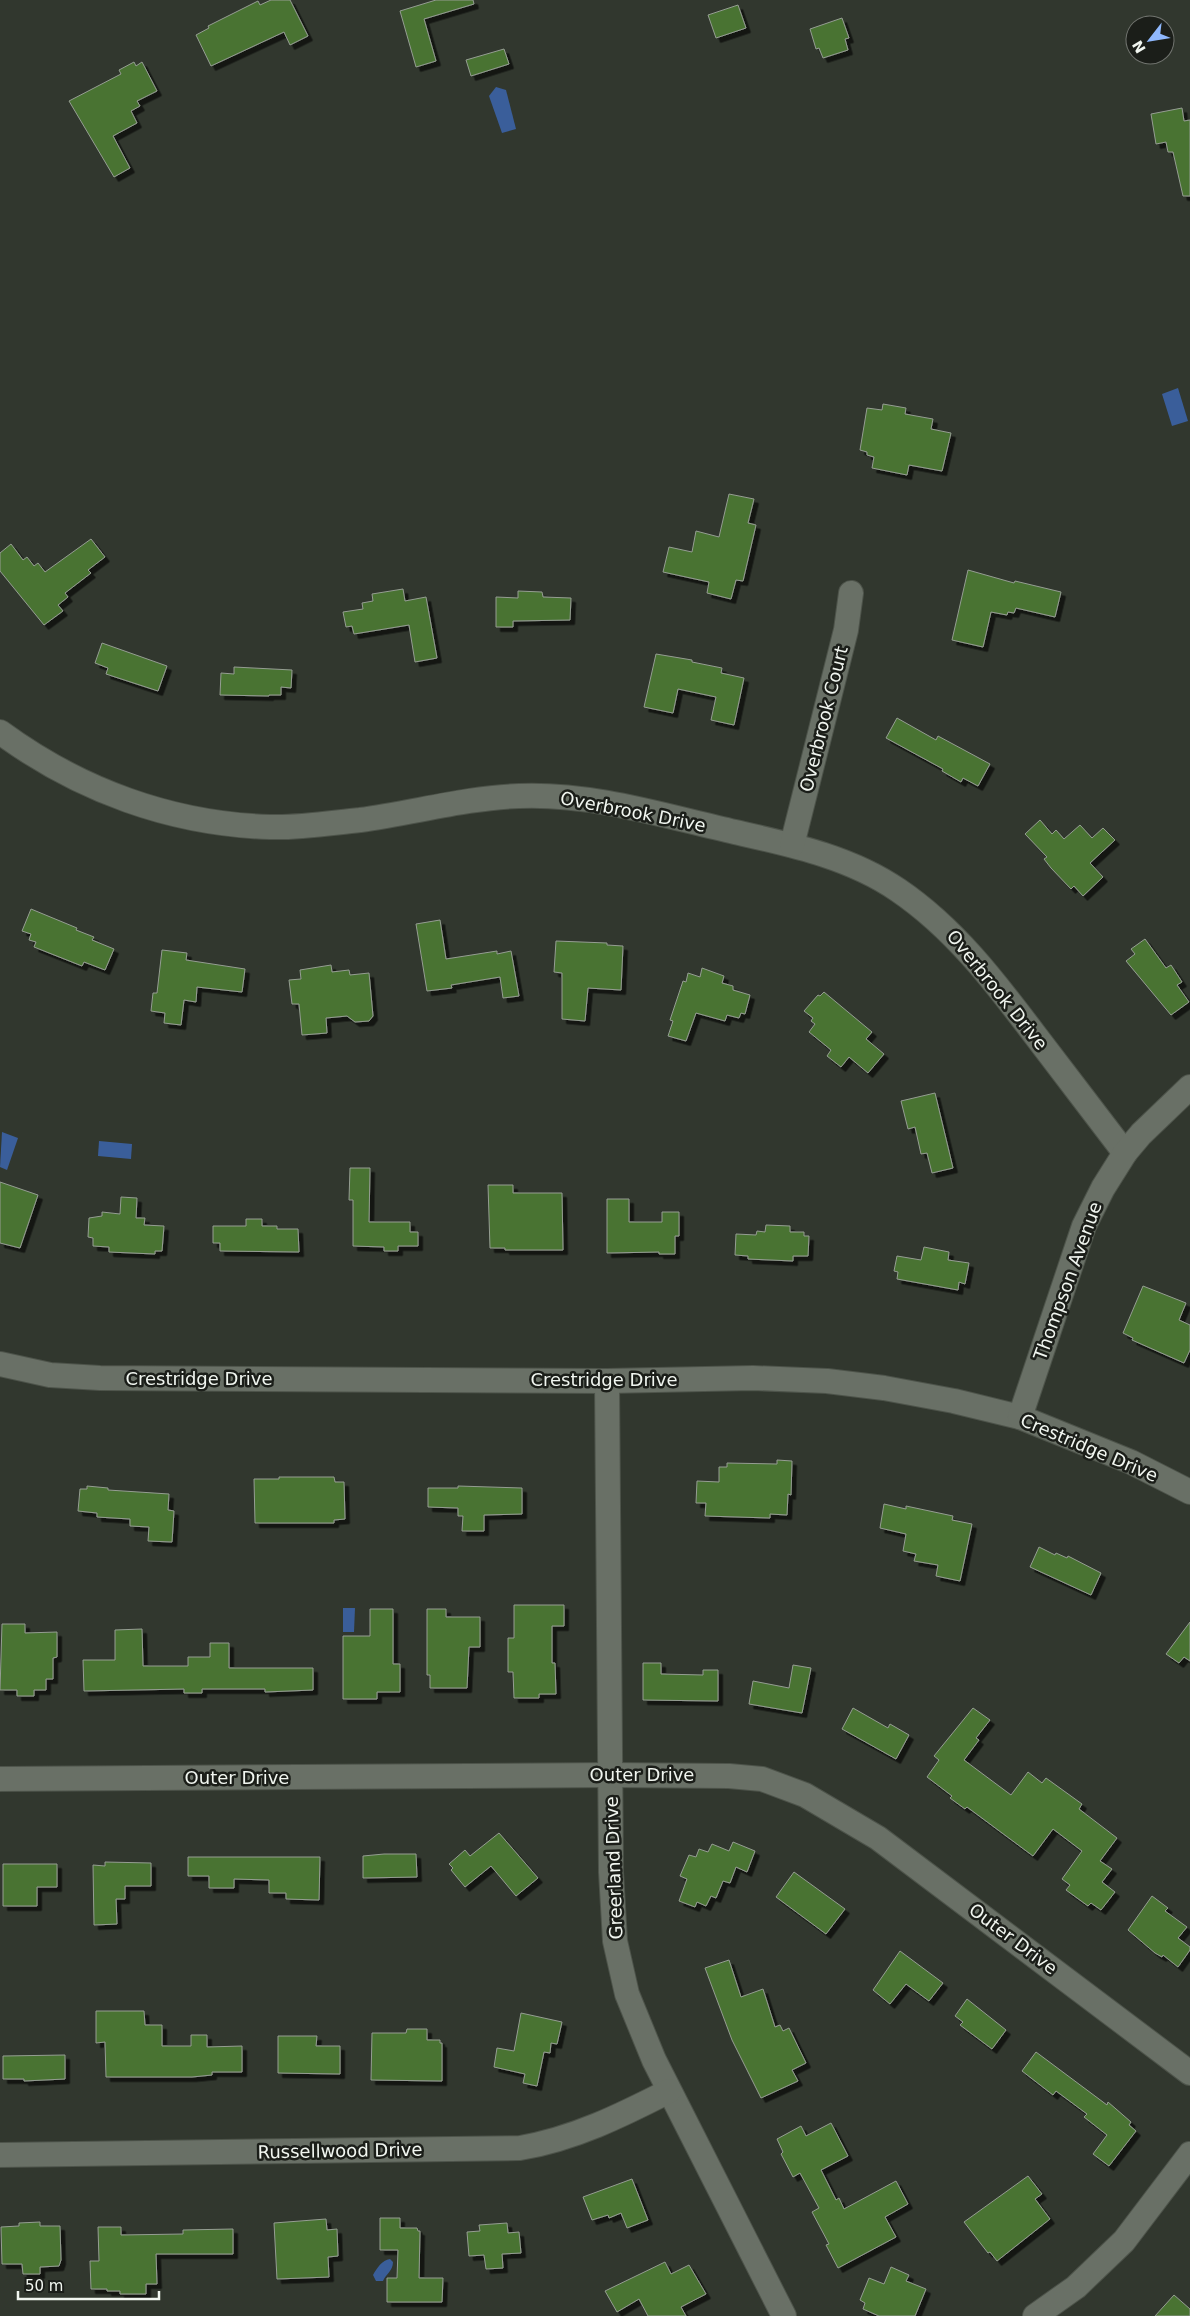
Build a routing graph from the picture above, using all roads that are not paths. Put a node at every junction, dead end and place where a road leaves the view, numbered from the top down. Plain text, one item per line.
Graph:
1 (851, 593) dead end
2 (0, 732) edge
3 (792, 845) junction
4 (1190, 1087) edge
5 (1125, 1153) junction
6 (0, 1364) edge
7 (607, 1381) junction
8 (1020, 1417) junction
9 (1190, 1492) edge
10 (611, 1775) junction
11 (0, 1779) edge
12 (1190, 2073) edge
13 (669, 2091) junction
14 (1190, 2154) edge
15 (0, 2155) edge
16 (784, 2316) edge
17 (1035, 2316) edge

1 - 3 street, Overbrook Court
2 - 3 street, Overbrook Drive
3 - 5 street, Overbrook Drive
4 - 5 street, Thompson Avenue
5 - 8 street, Thompson Avenue
6 - 7 street, Crestridge Drive
7 - 8 street, Crestridge Drive
7 - 10 street, Greerland Drive
8 - 9 street, Crestridge Drive
10 - 11 street, Outer Drive
10 - 12 street, Outer Drive
10 - 13 street, Greerland Drive
13 - 15 street, Russellwood Drive
13 - 16 street, Greerland Drive
14 - 17 street

